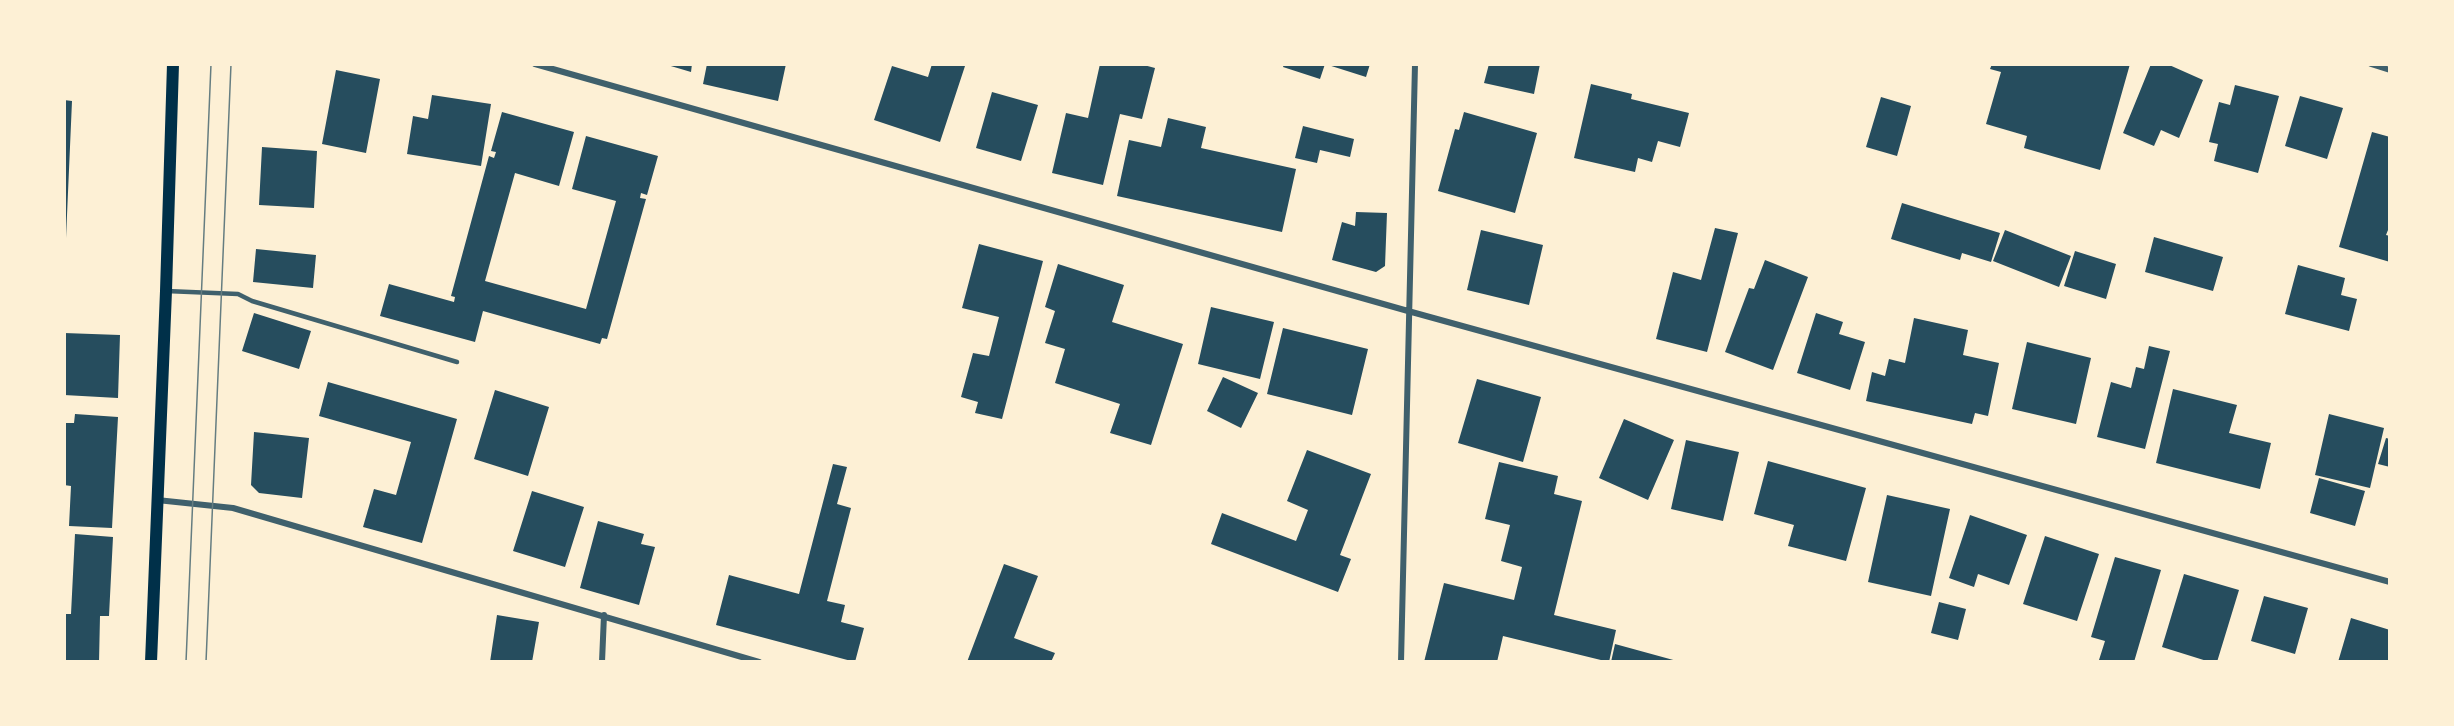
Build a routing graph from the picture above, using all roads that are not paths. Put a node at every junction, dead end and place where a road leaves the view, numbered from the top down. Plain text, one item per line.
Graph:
1 (173, 64) edge
2 (535, 64) edge
3 (1415, 64) edge
4 (2371, 64) edge
5 (2390, 70) edge
6 (166, 291) junction
7 (1408, 311) junction
8 (457, 362) dead end
9 (157, 500) junction
10 (2390, 582) edge
11 (604, 615) junction
12 (151, 662) edge
13 (602, 662) edge
14 (759, 662) edge
15 (1401, 662) edge

1 - 6 main road
2 - 7 street
3 - 7 street
4 - 5 street
6 - 8 lane
6 - 9 main road
7 - 10 street
7 - 15 street
9 - 11 street
9 - 12 main road
11 - 13 street
11 - 14 street

